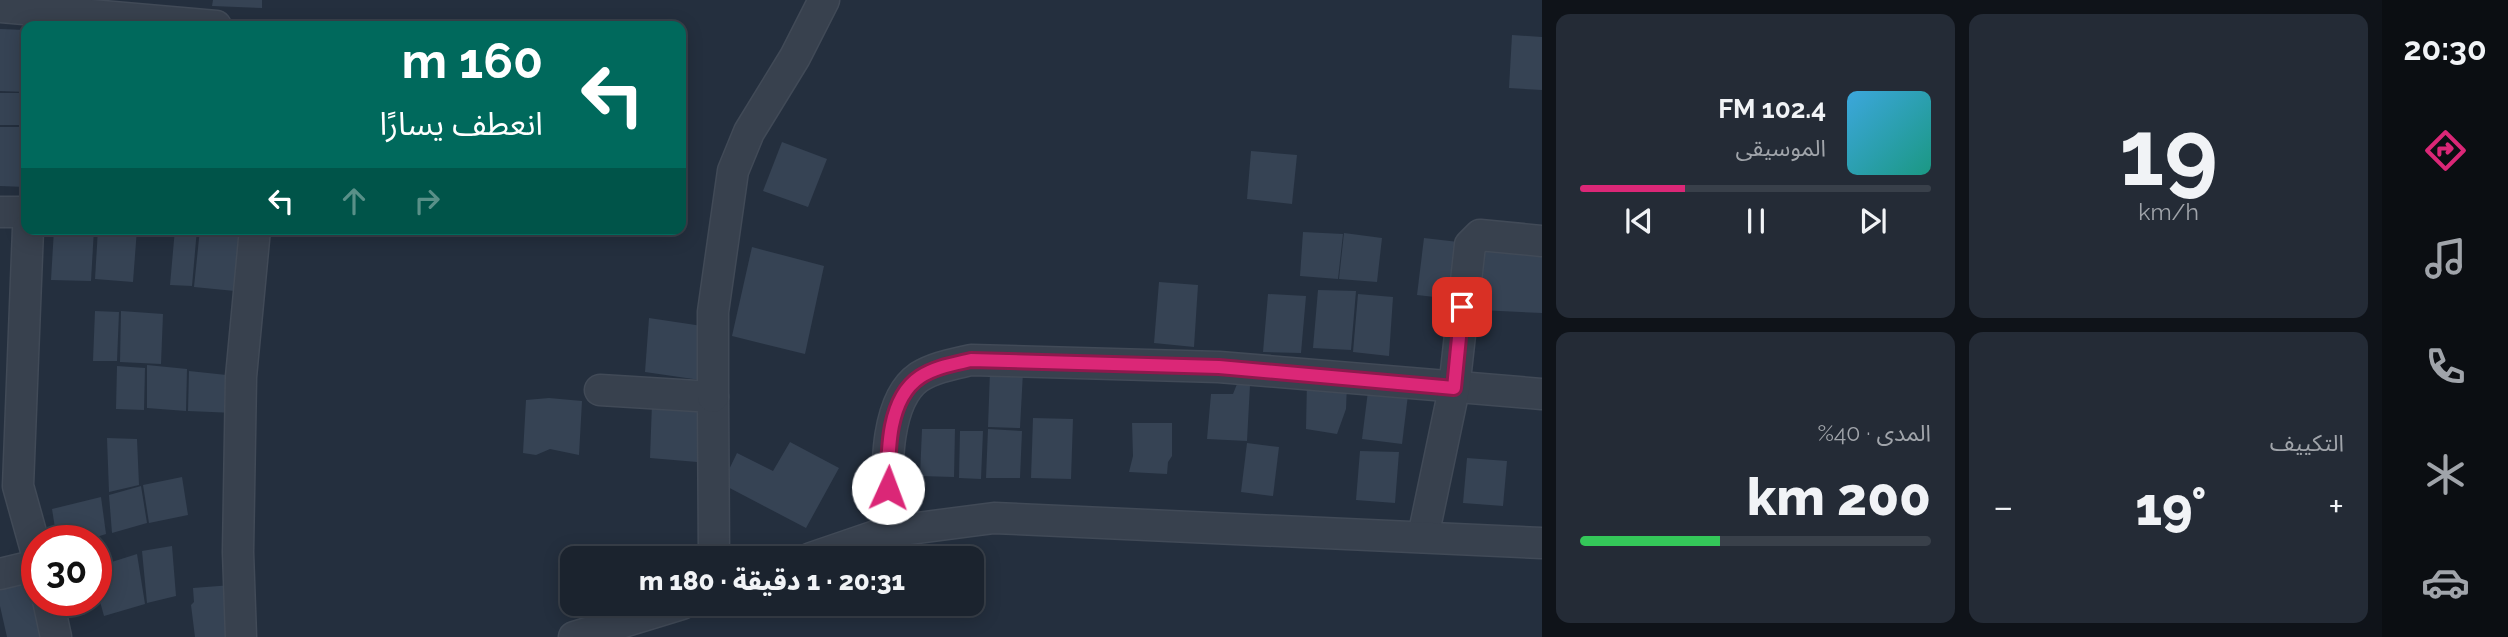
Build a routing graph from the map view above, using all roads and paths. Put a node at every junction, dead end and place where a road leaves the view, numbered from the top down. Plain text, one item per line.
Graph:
1 (824, 0) edge
2 (0, 7) edge
3 (47, 19) edge
4 (95, 21) edge
5 (0, 212) edge
6 (21, 212) edge
7 (28, 235) edge
8 (254, 235) edge
9 (1542, 241) edge
10 (1454, 388) junction
11 (600, 390) dead end
12 (1542, 394) edge
13 (713, 397) junction
14 (29, 525) edge
15 (887, 532) junction
16 (1423, 537) junction
17 (1542, 543) edge
18 (714, 546) edge
19 (846, 546) edge
20 (21, 569) edge
21 (0, 574) edge
22 (51, 616) edge
23 (645, 616) edge
24 (586, 635) edge
25 (56, 637) edge
26 (241, 637) edge

1 - 13 street
2 - 3 street
3 - 4 street
5 - 6 street
7 - 14 street
8 - 26 street
9 - 10 street
10 - 12 street
10 - 15 street
10 - 16 street
11 - 13 street
13 - 18 street
15 - 16 street
15 - 19 street
16 - 17 street
20 - 21 street
22 - 25 street
23 - 24 street

